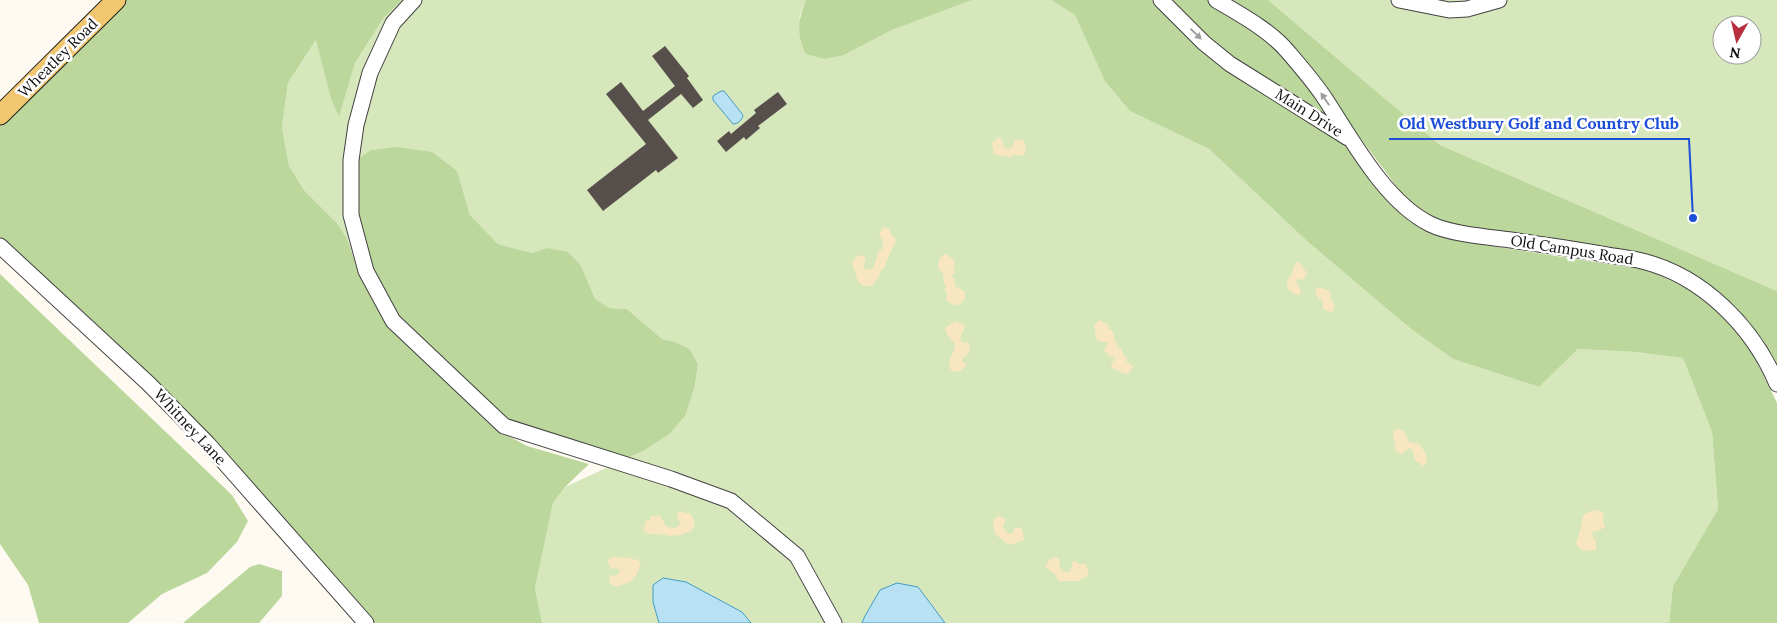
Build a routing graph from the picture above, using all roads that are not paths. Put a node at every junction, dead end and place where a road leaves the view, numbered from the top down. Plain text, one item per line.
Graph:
1 (116, 0) edge
2 (414, 0) edge
3 (1161, 0) edge
4 (1216, 0) edge
5 (1398, 0) edge
6 (1499, 0) edge
7 (3, 107) edge
8 (1352, 140) junction
9 (0, 246) edge
10 (1777, 384) edge
11 (366, 623) edge
12 (834, 623) edge

1 - 7 main road, Wheatley Road
2 - 12 street
3 -> 8 street, Main Drive
8 -> 4 street, Main Drive
5 - 6 street
8 - 10 street, Old Campus Road
9 - 11 street, Whitney Lane

